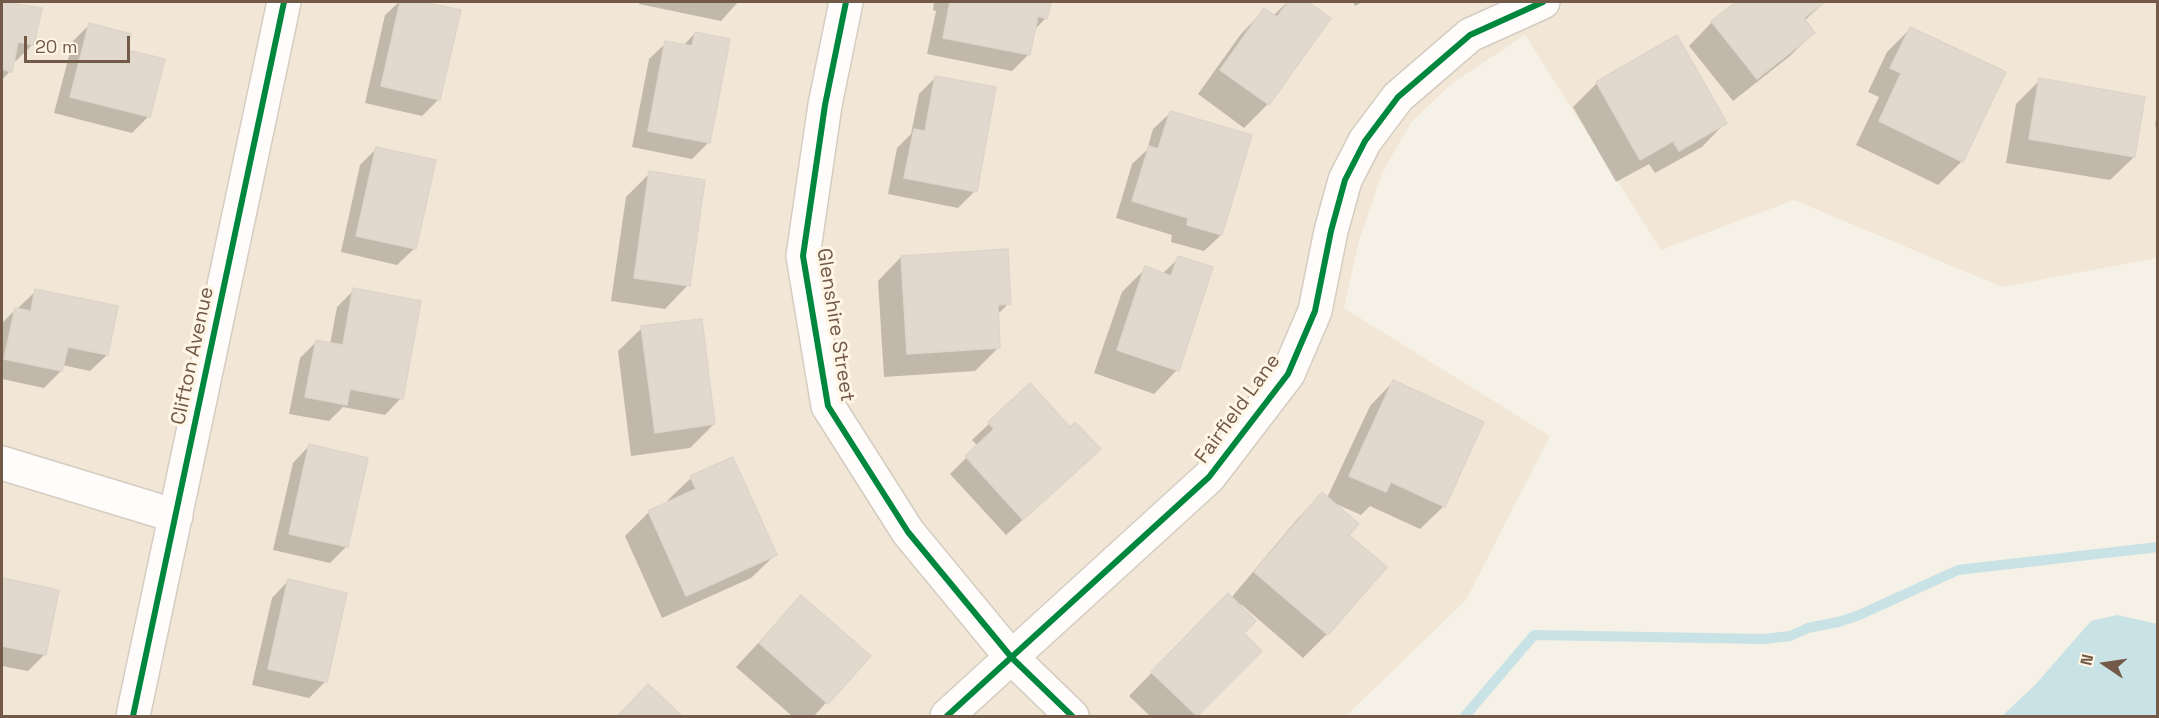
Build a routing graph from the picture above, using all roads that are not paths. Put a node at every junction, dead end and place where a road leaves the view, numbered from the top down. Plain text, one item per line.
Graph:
1 (284, 2) edge
2 (846, 2) edge
3 (1543, 2) edge
4 (2, 464) edge
5 (176, 516) junction
6 (1012, 658) junction
7 (133, 717) edge
8 (947, 717) edge
9 (1072, 717) edge

1 - 5 street, Clifton Avenue
2 - 6 street, Glenshire Street
3 - 6 street, Fairfield Lane
4 - 5 street
5 - 7 street, Clifton Avenue
6 - 8 street, Fairfield Lane
6 - 9 street, Glenshire Street

